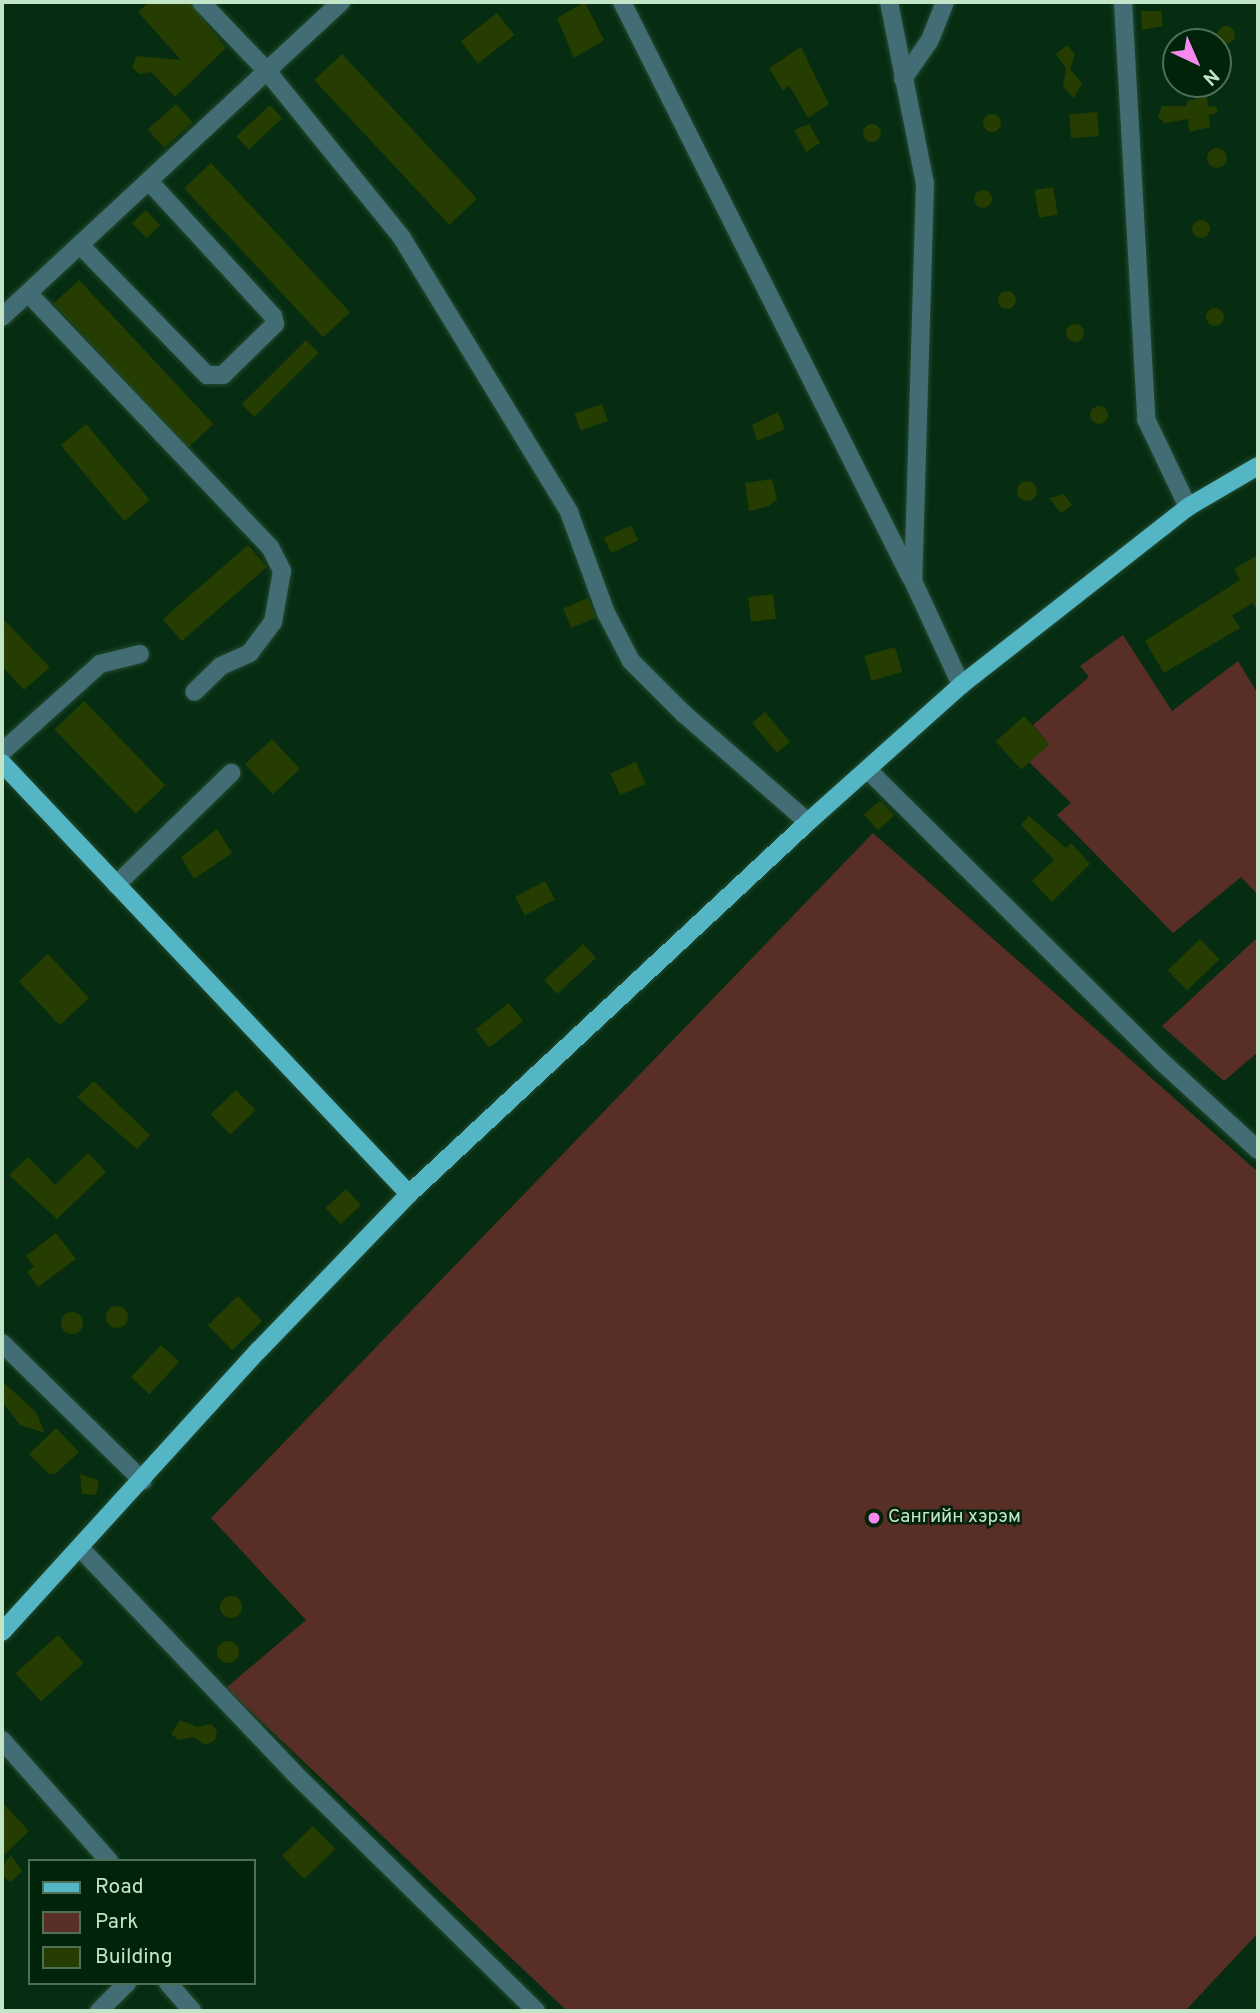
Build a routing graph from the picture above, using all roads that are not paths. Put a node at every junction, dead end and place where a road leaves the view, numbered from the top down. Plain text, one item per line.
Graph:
1 (201, 2) edge
2 (341, 2) edge
3 (622, 2) edge
4 (889, 2) edge
5 (946, 2) edge
6 (1123, 2) edge
7 (267, 71) junction
8 (903, 79) junction
9 (149, 181) junction
10 (80, 245) junction
11 (28, 293) junction
12 (2, 317) edge
13 (1258, 466) edge
14 (1188, 507) junction
15 (913, 581) junction
16 (140, 654) dead end
17 (961, 685) junction
18 (194, 692) dead end
19 (2, 752) edge
20 (2, 763) edge
21 (868, 770) junction
22 (231, 773) dead end
23 (808, 822) junction
24 (116, 884) junction
25 (1258, 1150) edge
26 (409, 1194) junction
27 (2, 1343) edge
28 (143, 1481) junction
29 (80, 1548) junction
30 (2, 1632) edge
31 (2, 1740) edge
32 (107, 1859) edge
33 (125, 1985) edge
34 (170, 1985) edge
35 (99, 2011) edge
36 (192, 2011) edge
37 (536, 2011) edge

1 - 7 street
2 - 7 street
3 - 15 street
4 - 8 street
5 - 8 street
6 - 14 street
7 - 9 street
7 - 23 street
8 - 15 street
9 - 10 street
9 - 10 street
10 - 11 street
11 - 12 street
11 - 18 street
13 - 14 main road
14 - 17 main road
15 - 17 street
16 - 19 street
17 - 21 main road
20 - 24 main road
21 - 23 main road
21 - 25 street
22 - 24 street
23 - 26 main road
24 - 26 main road
26 - 28 main road
27 - 28 street
28 - 29 main road
29 - 30 main road
29 - 37 street
31 - 32 street
33 - 35 street
34 - 36 street

